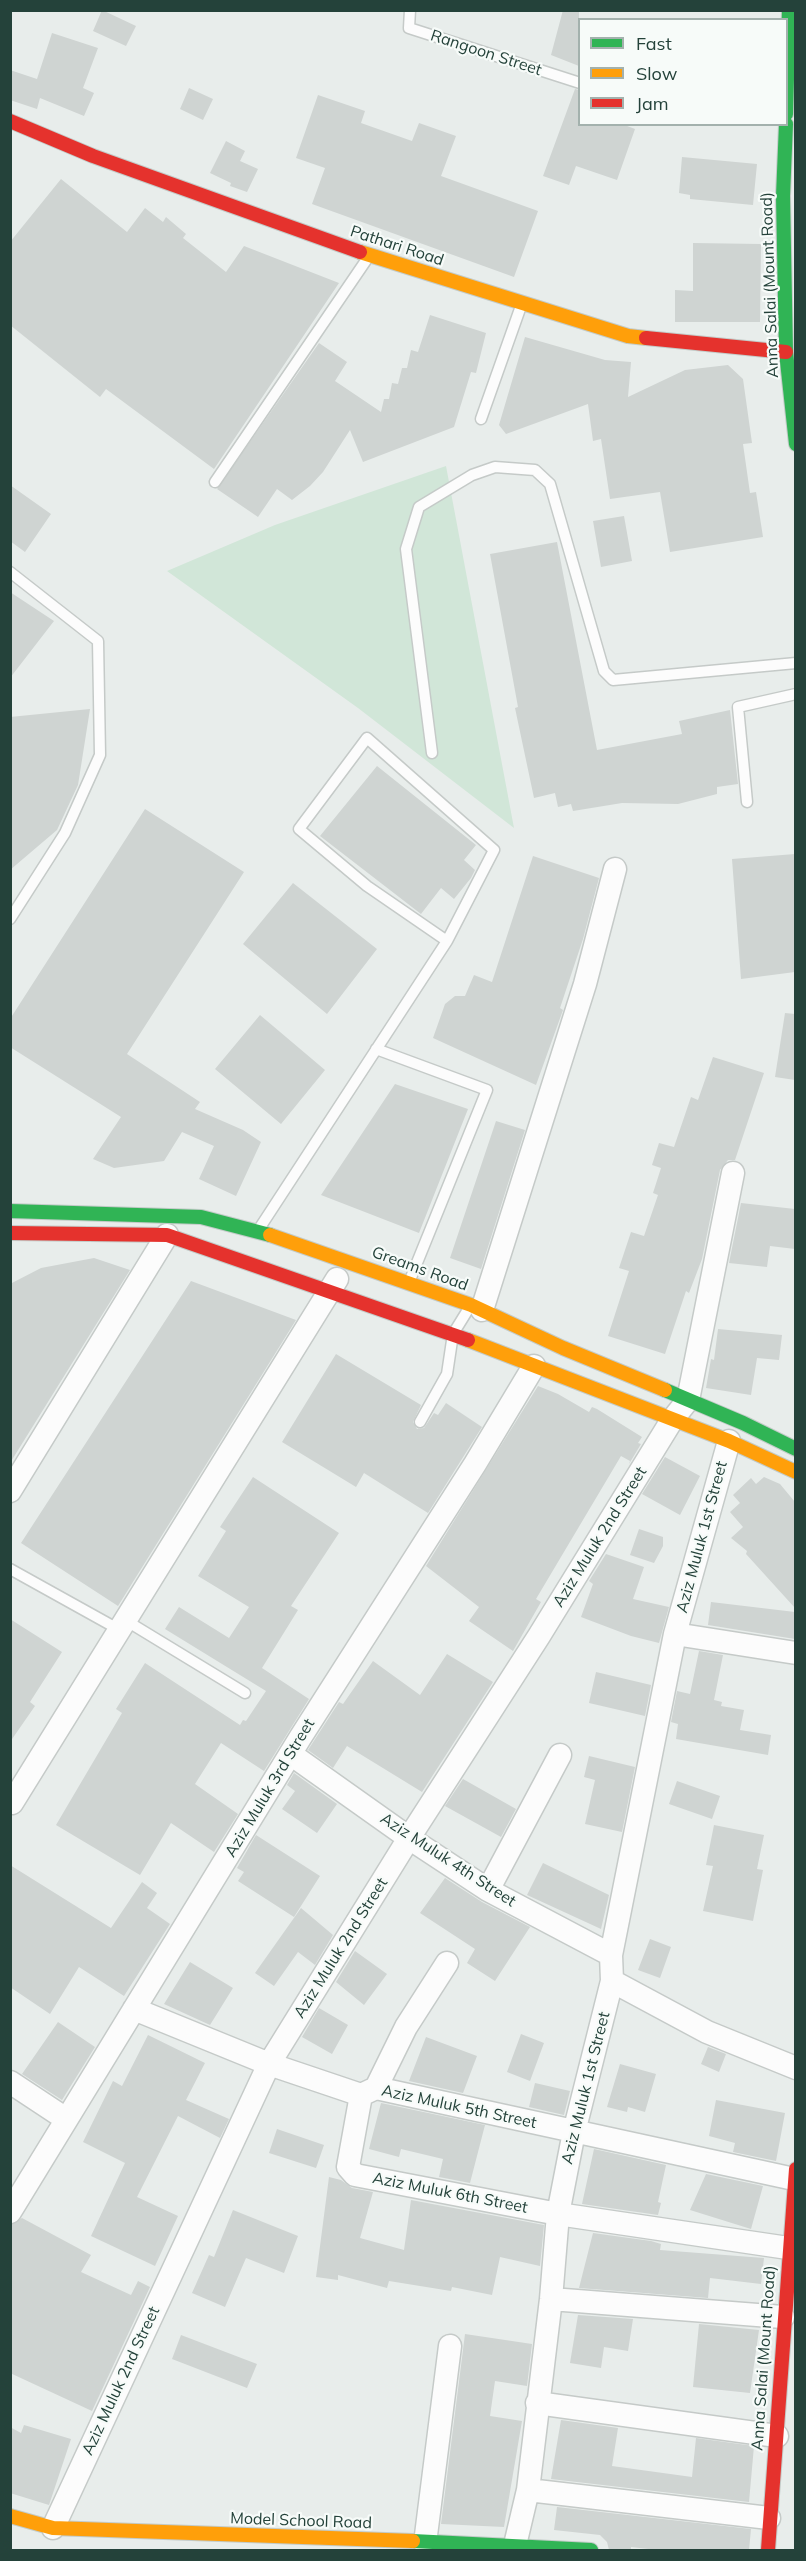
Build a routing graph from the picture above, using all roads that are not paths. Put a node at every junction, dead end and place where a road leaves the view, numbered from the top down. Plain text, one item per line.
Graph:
1 (410, 10) edge
2 (789, 10) edge
3 (788, 45) edge
4 (578, 83) edge
5 (10, 121) edge
6 (786, 126) edge
7 (369, 255) junction
8 (523, 303) junction
9 (786, 351) junction
10 (481, 419) dead end
11 (795, 444) edge
12 (215, 482) dead end
13 (10, 572) edge
14 (795, 663) edge
15 (795, 694) edge
16 (432, 753) dead end
17 (747, 802) dead end
18 (615, 869) dead end
19 (10, 919) edge
20 (447, 941) junction
21 (376, 1049) junction
22 (732, 1173) dead end
23 (10, 1211) edge
24 (258, 1231) junction
25 (10, 1233) edge
26 (167, 1234) junction
27 (347, 1261) junction
28 (409, 1283) junction
29 (330, 1290) junction
30 (476, 1308) junction
31 (453, 1334) junction
32 (534, 1366) junction
33 (688, 1400) junction
34 (672, 1420) junction
35 (420, 1422) dead end
36 (729, 1441) junction
37 (795, 1449) edge
38 (795, 1472) edge
39 (10, 1491) edge
40 (10, 1569) edge
41 (121, 1624) junction
42 (675, 1634) junction
43 (795, 1653) edge
44 (245, 1693) dead end
45 (291, 1755) junction
46 (560, 1755) dead end
47 (12, 1803) dead end
48 (408, 1838) junction
49 (488, 1890) junction
50 (611, 1955) junction
51 (447, 1964) dead end
52 (612, 1981) junction
53 (134, 2009) junction
54 (270, 2064) junction
55 (795, 2068) edge
56 (10, 2082) edge
57 (369, 2091) junction
58 (66, 2119) junction
59 (574, 2132) junction
60 (795, 2174) edge
61 (10, 2212) edge
62 (558, 2214) junction
63 (788, 2248) junction
64 (551, 2299) junction
65 (783, 2317) junction
66 (450, 2346) dead end
67 (537, 2403) junction
68 (777, 2436) junction
69 (528, 2490) junction
70 (10, 2516) edge
71 (769, 2517) junction
72 (53, 2528) junction
73 (425, 2543) junction
74 (515, 2545) junction
75 (591, 2550) edge
76 (768, 2550) edge

1 - 4 lane, Rangoon Street
2 - 3 street
5 - 7 street, Pathari Road
6 - 9 street, Anna Salai (Mount Road)
7 - 8 street, Pathari Road
7 - 12 lane
8 - 9 street, Pathari Road
8 - 10 lane
9 - 11 street, Anna Salai (Mount Road)
13 - 19 lane
14 - 16 lane
15 - 17 lane
18 - 30 street
20 - 20 lane
20 - 21 lane
21 - 24 lane
21 - 28 lane
22 - 33 street
23 - 24 street, Greams Road
24 - 27 street, Greams Road
25 - 26 street
26 - 29 street
26 - 39 street
27 - 28 street, Greams Road
27 - 29 street
28 - 30 street, Greams Road
29 - 31 street
29 - 41 street
30 - 31 lane
30 - 33 street, Greams Road
31 - 32 street
31 - 35 lane
32 - 34 street
32 - 45 street, Aziz Muluk 3rd Street
33 - 34 street, Aziz Muluk 2nd Street
33 - 37 street, Greams Road
34 - 36 street
34 - 48 street, Aziz Muluk 2nd Street
36 - 38 street
36 - 42 street, Aziz Muluk 1st Street
40 - 41 lane
41 - 44 lane
41 - 47 street
42 - 43 street, Aziz Muluk 1st Street
42 - 50 street, Aziz Muluk 1st Street
45 - 48 street, Aziz Muluk 4th Street
45 - 53 street, Aziz Muluk 3rd Street
46 - 49 street
48 - 49 street, Aziz Muluk 4th Street
48 - 54 street, Aziz Muluk 2nd Street
49 - 50 street, Aziz Muluk 4th Street
50 - 52 street, Aziz Muluk 1st Street
51 - 57 street
52 - 55 street
52 - 59 street, Aziz Muluk 1st Street
53 - 54 street, Aziz Muluk 5th Street
53 - 58 street, Aziz Muluk 3rd Street
54 - 57 street, Aziz Muluk 5th Street
54 - 72 street, Aziz Muluk 2nd Street
56 - 58 street
57 - 59 street, Aziz Muluk 5th Street
57 - 62 street, Aziz Muluk 6th Street
58 - 61 street, Aziz Muluk 3rd Street
59 - 60 street, Aziz Muluk 5th Street
59 - 62 street, Aziz Muluk 1st Street
60 - 63 street, Anna Salai (Mount Road)
62 - 63 street
62 - 64 street, Aziz Muluk 1st Street
63 - 65 street, Anna Salai (Mount Road)
64 - 65 street
64 - 67 street, Aziz Muluk 1st Street
65 - 68 street, Anna Salai (Mount Road)
66 - 73 street
67 - 68 street
67 - 69 street, Aziz Muluk 1st Street
68 - 71 street, Anna Salai (Mount Road)
69 - 71 street
69 - 74 street, Aziz Muluk 1st Street
70 - 72 street, Model School Road
71 - 76 street, Anna Salai (Mount Road)
72 - 73 street, Model School Road
73 - 74 street, Model School Road
74 - 75 street, Model School Road

